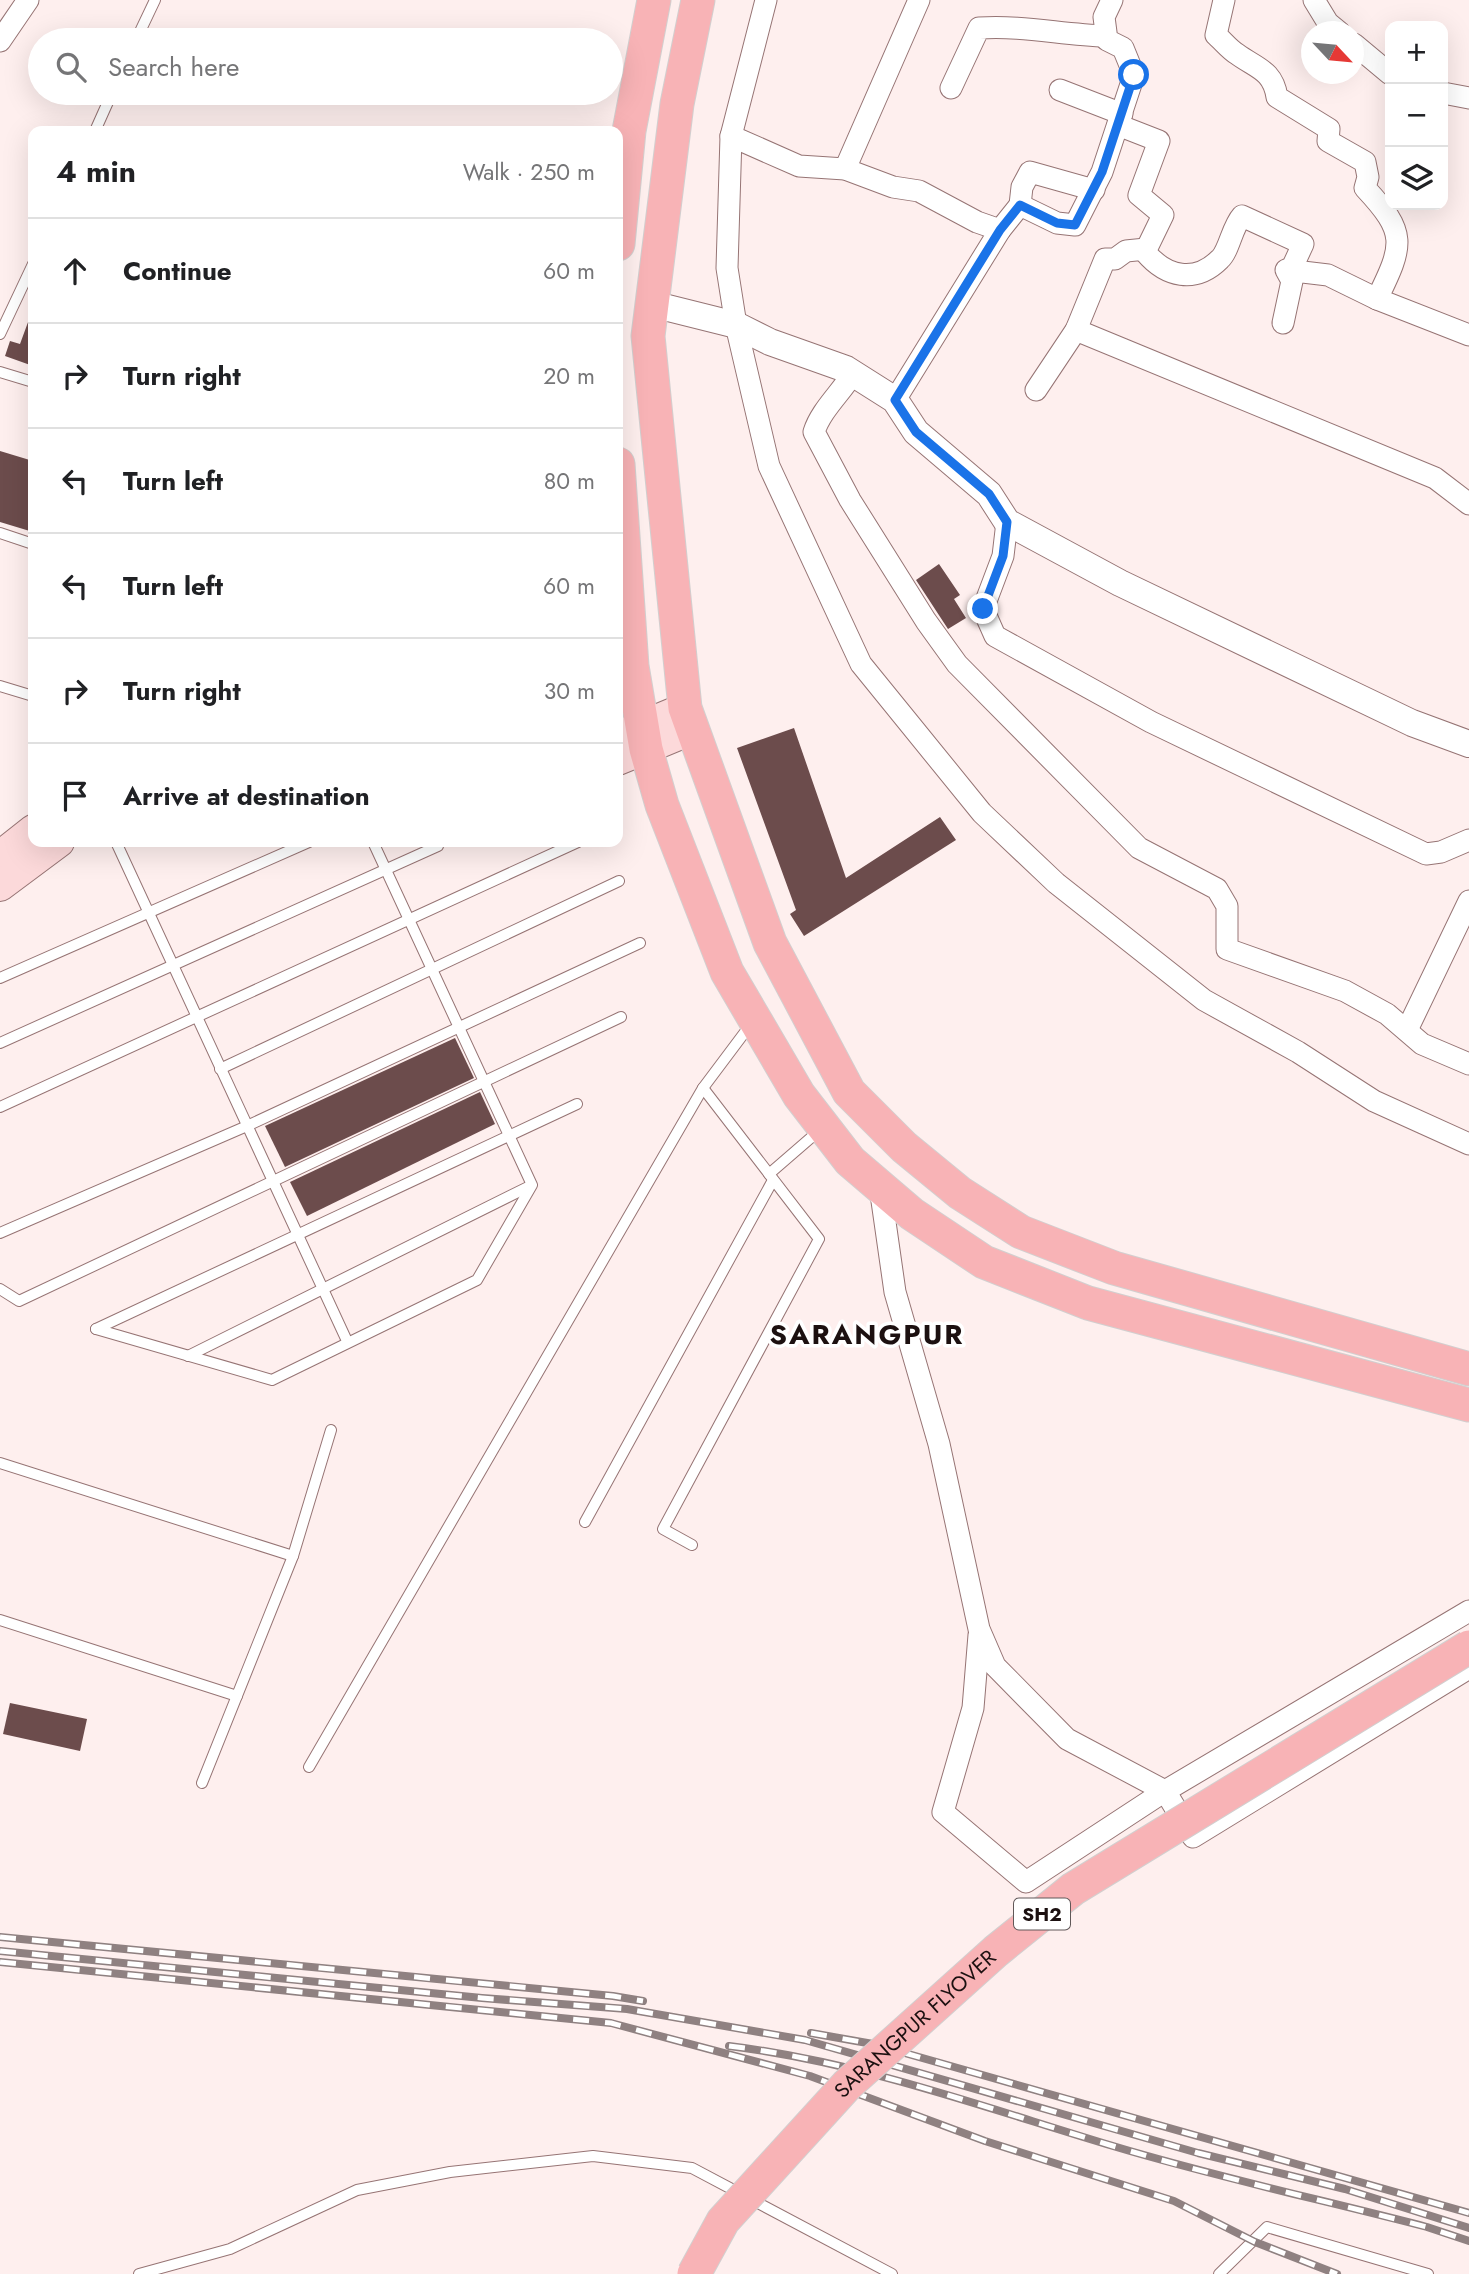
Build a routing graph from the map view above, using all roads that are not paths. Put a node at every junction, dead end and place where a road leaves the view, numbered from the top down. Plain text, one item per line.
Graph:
1 (28, 0) edge
2 (155, 0) edge
3 (654, 0) edge
4 (698, 0) edge
5 (766, 0) edge
6 (919, 0) edge
7 (1112, 0) edge
8 (1224, 0) edge
9 (1314, 0) edge
10 (1327, 21) edge
11 (142, 28) edge
12 (1106, 36) junction
13 (0, 41) edge
14 (1364, 53) edge
15 (1385, 70) edge
16 (951, 88) dead end
17 (1060, 90) dead end
18 (1448, 94) edge
19 (1469, 98) edge
20 (106, 105) edge
21 (1120, 119) junction
22 (96, 126) edge
23 (732, 136) junction
24 (623, 137) edge
25 (845, 169) junction
26 (1094, 190) junction
27 (1020, 205) junction
28 (1000, 230) junction
29 (1146, 248) junction
30 (1291, 270) junction
31 (28, 275) edge
32 (1377, 299) junction
33 (652, 304) junction
34 (1283, 323) dead end
35 (736, 325) junction
36 (1076, 330) junction
37 (0, 334) edge
38 (1469, 335) edge
39 (0, 372) edge
40 (853, 373) junction
41 (28, 380) edge
42 (1036, 390) dead end
43 (895, 400) junction
44 (1469, 504) edge
45 (1007, 522) junction
46 (0, 533) edge
47 (623, 536) edge
48 (28, 542) edge
49 (0, 686) edge
50 (28, 694) edge
51 (688, 719) junction
52 (631, 743) edge
53 (1469, 744) edge
54 (28, 834) edge
55 (1469, 840) edge
56 (52, 847) edge
57 (118, 847) edge
58 (298, 847) edge
59 (375, 847) edge
60 (436, 847) edge
61 (567, 847) edge
62 (0, 856) edge
63 (386, 869) junction
64 (619, 881) dead end
65 (0, 886) edge
66 (1469, 901) edge
67 (147, 913) junction
68 (410, 921) junction
69 (640, 943) dead end
70 (172, 965) junction
71 (433, 971) junction
72 (0, 978) edge
73 (196, 1016) junction
74 (621, 1017) dead end
75 (755, 1019) junction
76 (460, 1029) junction
77 (1407, 1030) junction
78 (0, 1043) edge
79 (1469, 1064) edge
80 (220, 1069) junction
81 (484, 1082) junction
82 (703, 1088) junction
83 (577, 1104) dead end
84 (0, 1107) edge
85 (247, 1126) junction
86 (824, 1127) junction
87 (510, 1137) junction
88 (1469, 1144) edge
89 (771, 1177) junction
90 (273, 1182) junction
91 (532, 1185) junction
92 (880, 1187) junction
93 (0, 1233) edge
94 (298, 1234) junction
95 (0, 1289) edge
96 (323, 1289) junction
97 (347, 1341) junction
98 (188, 1356) junction
99 (1469, 1369) edge
100 (1469, 1405) edge
101 (331, 1430) dead end
102 (0, 1463) edge
103 (585, 1522) dead end
104 (692, 1545) dead end
105 (293, 1556) junction
106 (1469, 1611) edge
107 (0, 1620) edge
108 (979, 1629) junction
109 (1469, 1647) edge
110 (1469, 1668) edge
111 (237, 1696) junction
112 (309, 1767) dead end
113 (202, 1783) dead end
114 (1165, 1791) junction
115 (139, 2274) edge
116 (694, 2274) edge
117 (892, 2274) edge
118 (1219, 2274) edge
119 (1428, 2274) edge

1 - 13 street
2 - 11 lane
3 - 24 main road
4 - 33 main road
5 - 23 street
6 - 25 street
7 - 12 street
8 - 32 street
9 - 10 street
12 - 16 street
12 - 21 street
14 - 15 street
17 - 21 street
18 - 19 street
20 - 22 lane
21 - 26 street
21 - 29 street
23 - 25 street
23 - 35 street
25 - 28 street
26 - 27 street
26 - 27 street
27 - 28 street
28 - 43 street
29 - 30 street
29 - 36 street
30 - 32 street
30 - 34 street
31 - 37 lane
32 - 38 street
33 - 35 street
33 - 51 main road
35 - 40 street
35 - 88 street
36 - 42 street
36 - 44 street
39 - 41 lane
40 - 43 street
40 - 77 street
43 - 45 street
45 - 53 street
45 - 55 street
46 - 48 lane
47 - 52 main road
49 - 50 lane
51 - 52 main road
51 - 99 main road
52 - 75 main road
54 - 62 main road
56 - 65 main road
57 - 67 lane
58 - 67 lane
59 - 63 lane
60 - 63 lane
61 - 68 lane
63 - 68 lane
63 - 70 lane
64 - 71 lane
66 - 77 street
67 - 70 lane
67 - 72 lane
68 - 71 lane
68 - 73 lane
69 - 76 lane
70 - 73 lane
70 - 78 lane
71 - 76 lane
71 - 80 lane
73 - 80 lane
73 - 84 lane
74 - 81 lane
75 - 82 lane
75 - 86 main road
76 - 81 lane
76 - 85 lane
77 - 79 street
80 - 85 lane
81 - 87 lane
81 - 90 lane
82 - 89 lane
82 - 112 lane
83 - 87 lane
85 - 90 lane
85 - 93 lane
86 - 89 lane
86 - 92 main road
87 - 91 lane
87 - 94 lane
89 - 103 lane
89 - 104 lane
90 - 94 lane
90 - 95 lane
91 - 96 lane
91 - 97 lane
92 - 100 main road
92 - 108 street
94 - 96 lane
94 - 98 lane
96 - 97 lane
96 - 98 lane
97 - 98 lane
101 - 105 lane
102 - 105 lane
105 - 111 lane
106 - 114 street
107 - 111 lane
108 - 114 street
108 - 114 street
109 - 116 main road, SARANGPUR FLYOVER / SH2, bridge
110 - 114 street
111 - 113 lane
115 - 117 lane
118 - 119 lane

